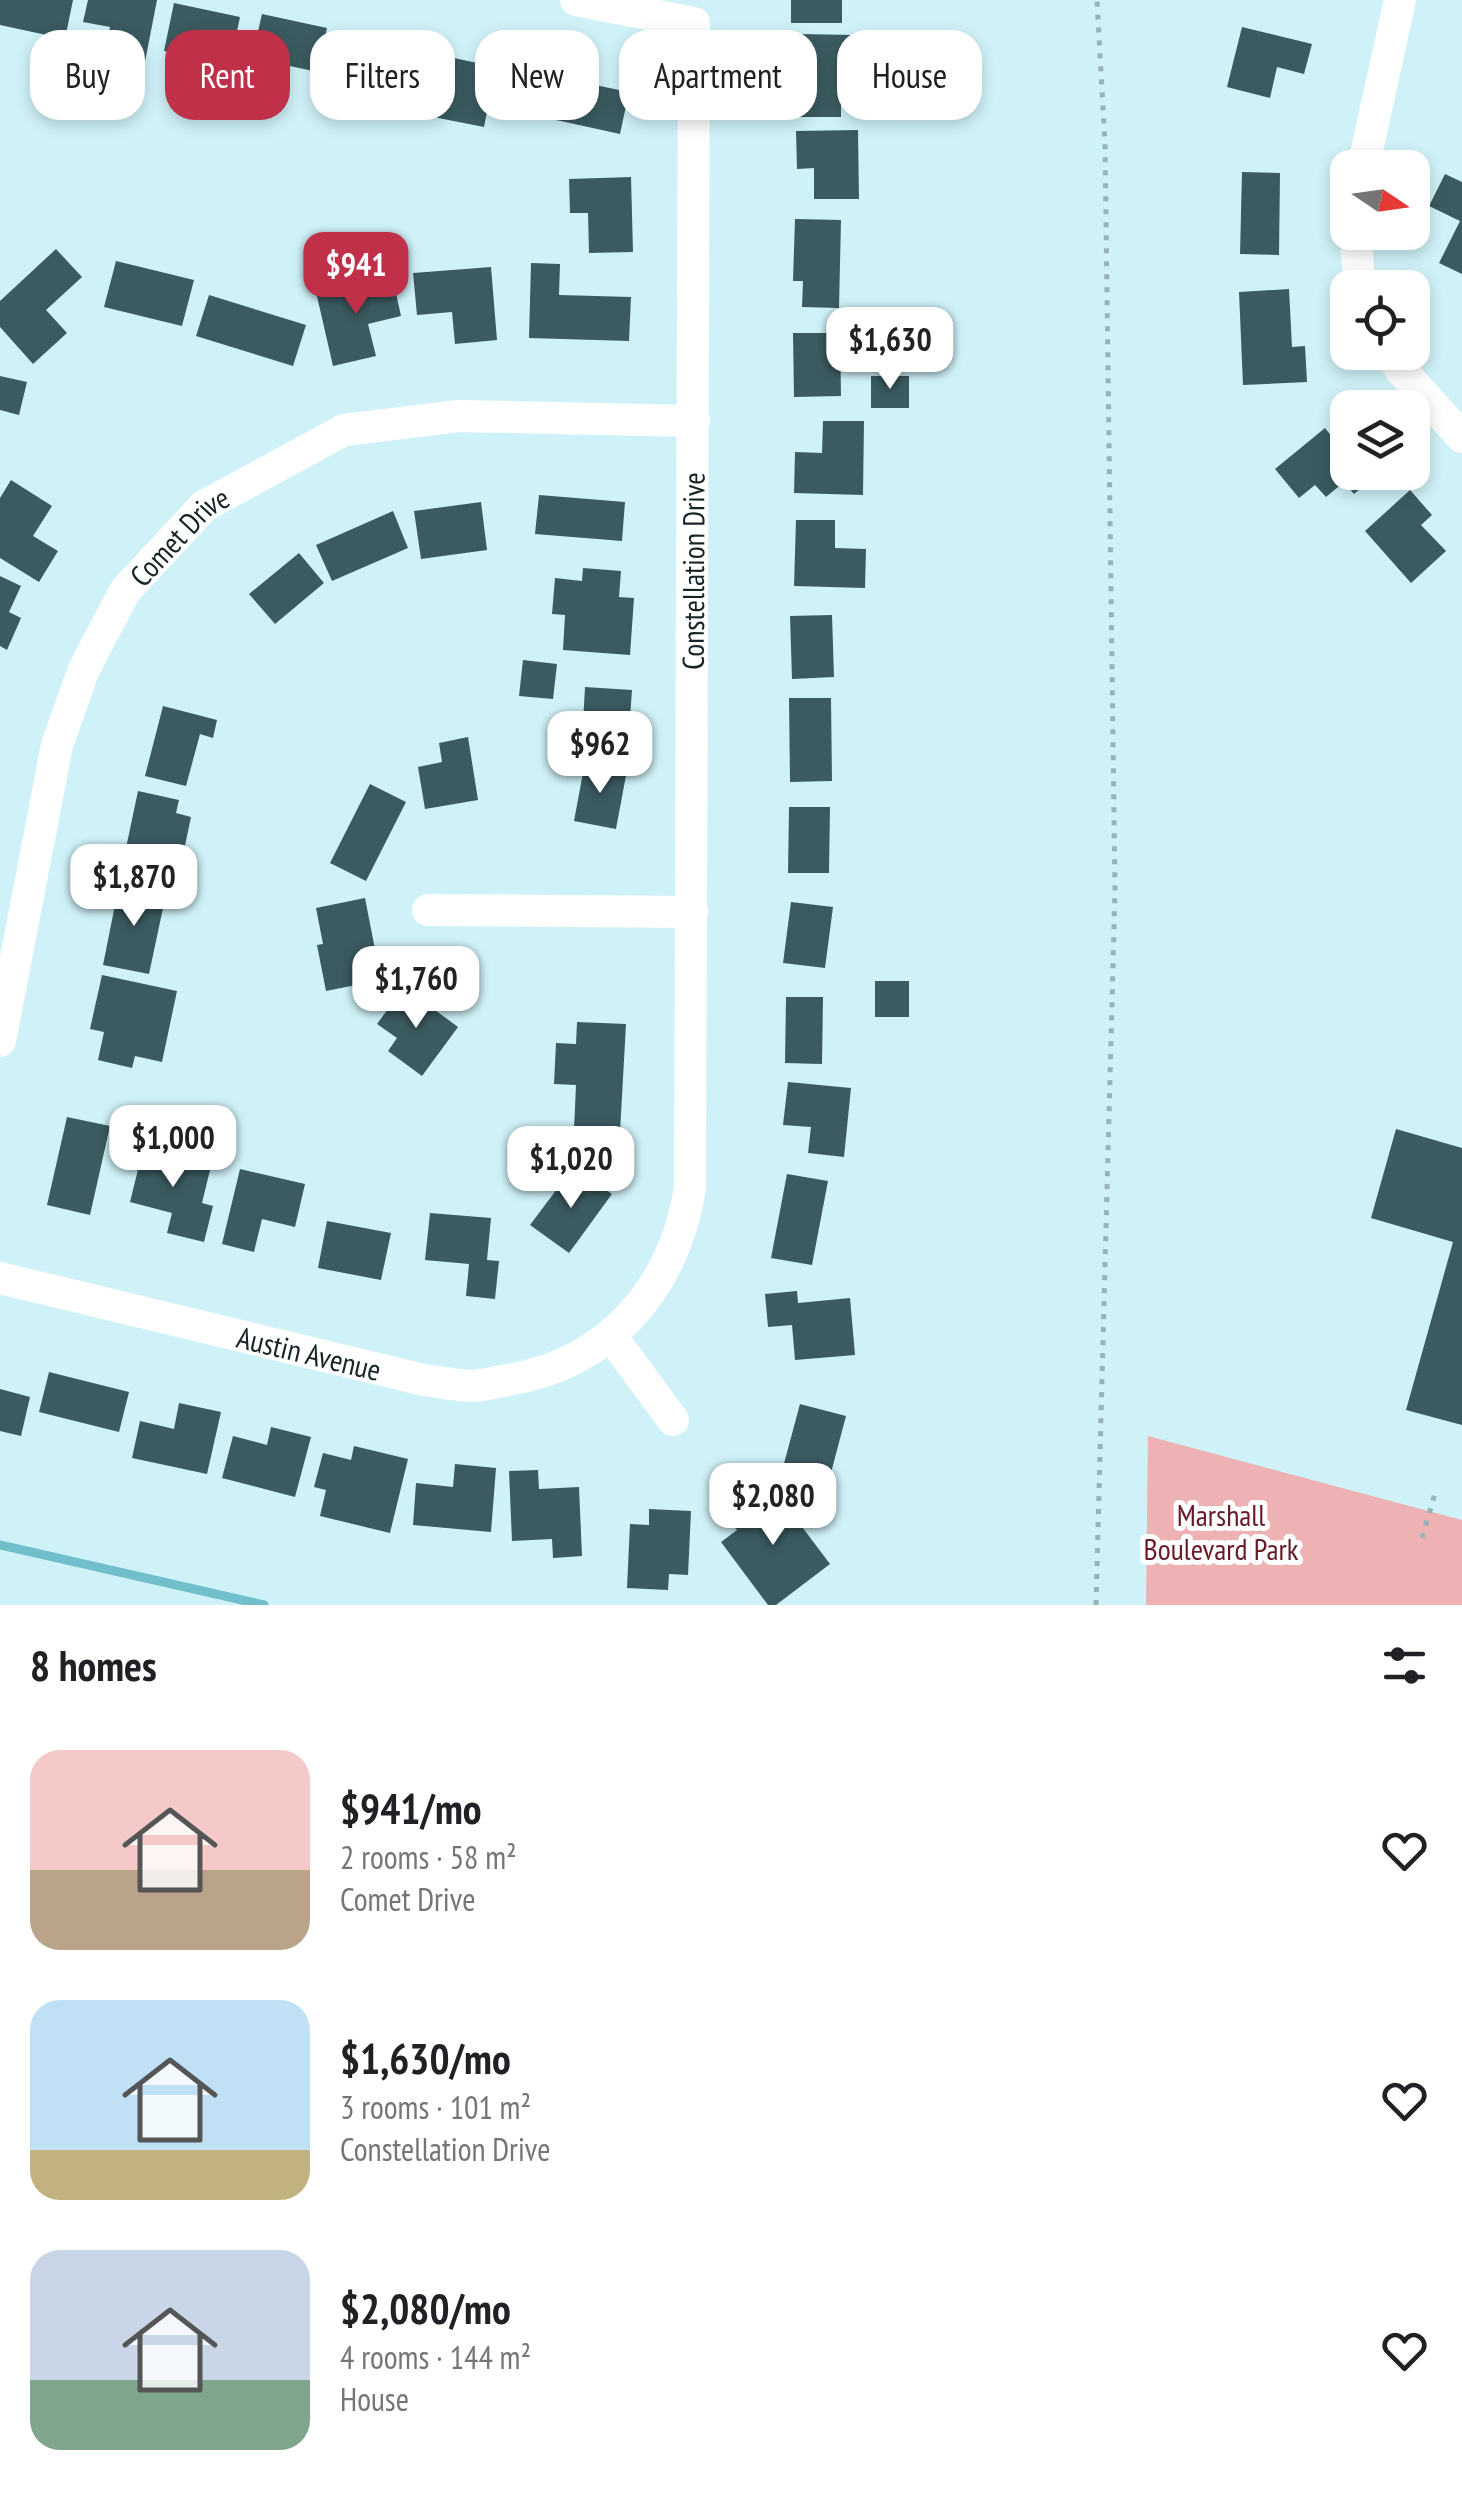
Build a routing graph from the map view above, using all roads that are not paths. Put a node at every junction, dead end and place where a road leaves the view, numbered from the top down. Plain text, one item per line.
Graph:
1 (576, 0) edge
2 (1400, 0) edge
3 (1367, 150) edge
4 (1400, 370) edge
5 (694, 421) junction
6 (1462, 436) edge
7 (428, 910) dead end
8 (692, 912) junction
9 (0, 1041) edge
10 (0, 1278) edge
11 (611, 1336) junction
12 (673, 1420) dead end

1 - 5 street, Constellation Drive
2 - 3 street
4 - 6 street
5 - 8 street, Constellation Drive
5 - 9 street, Comet Drive
7 - 8 street
8 - 11 street, Constellation Drive
10 - 11 street, Austin Avenue
11 - 12 street

